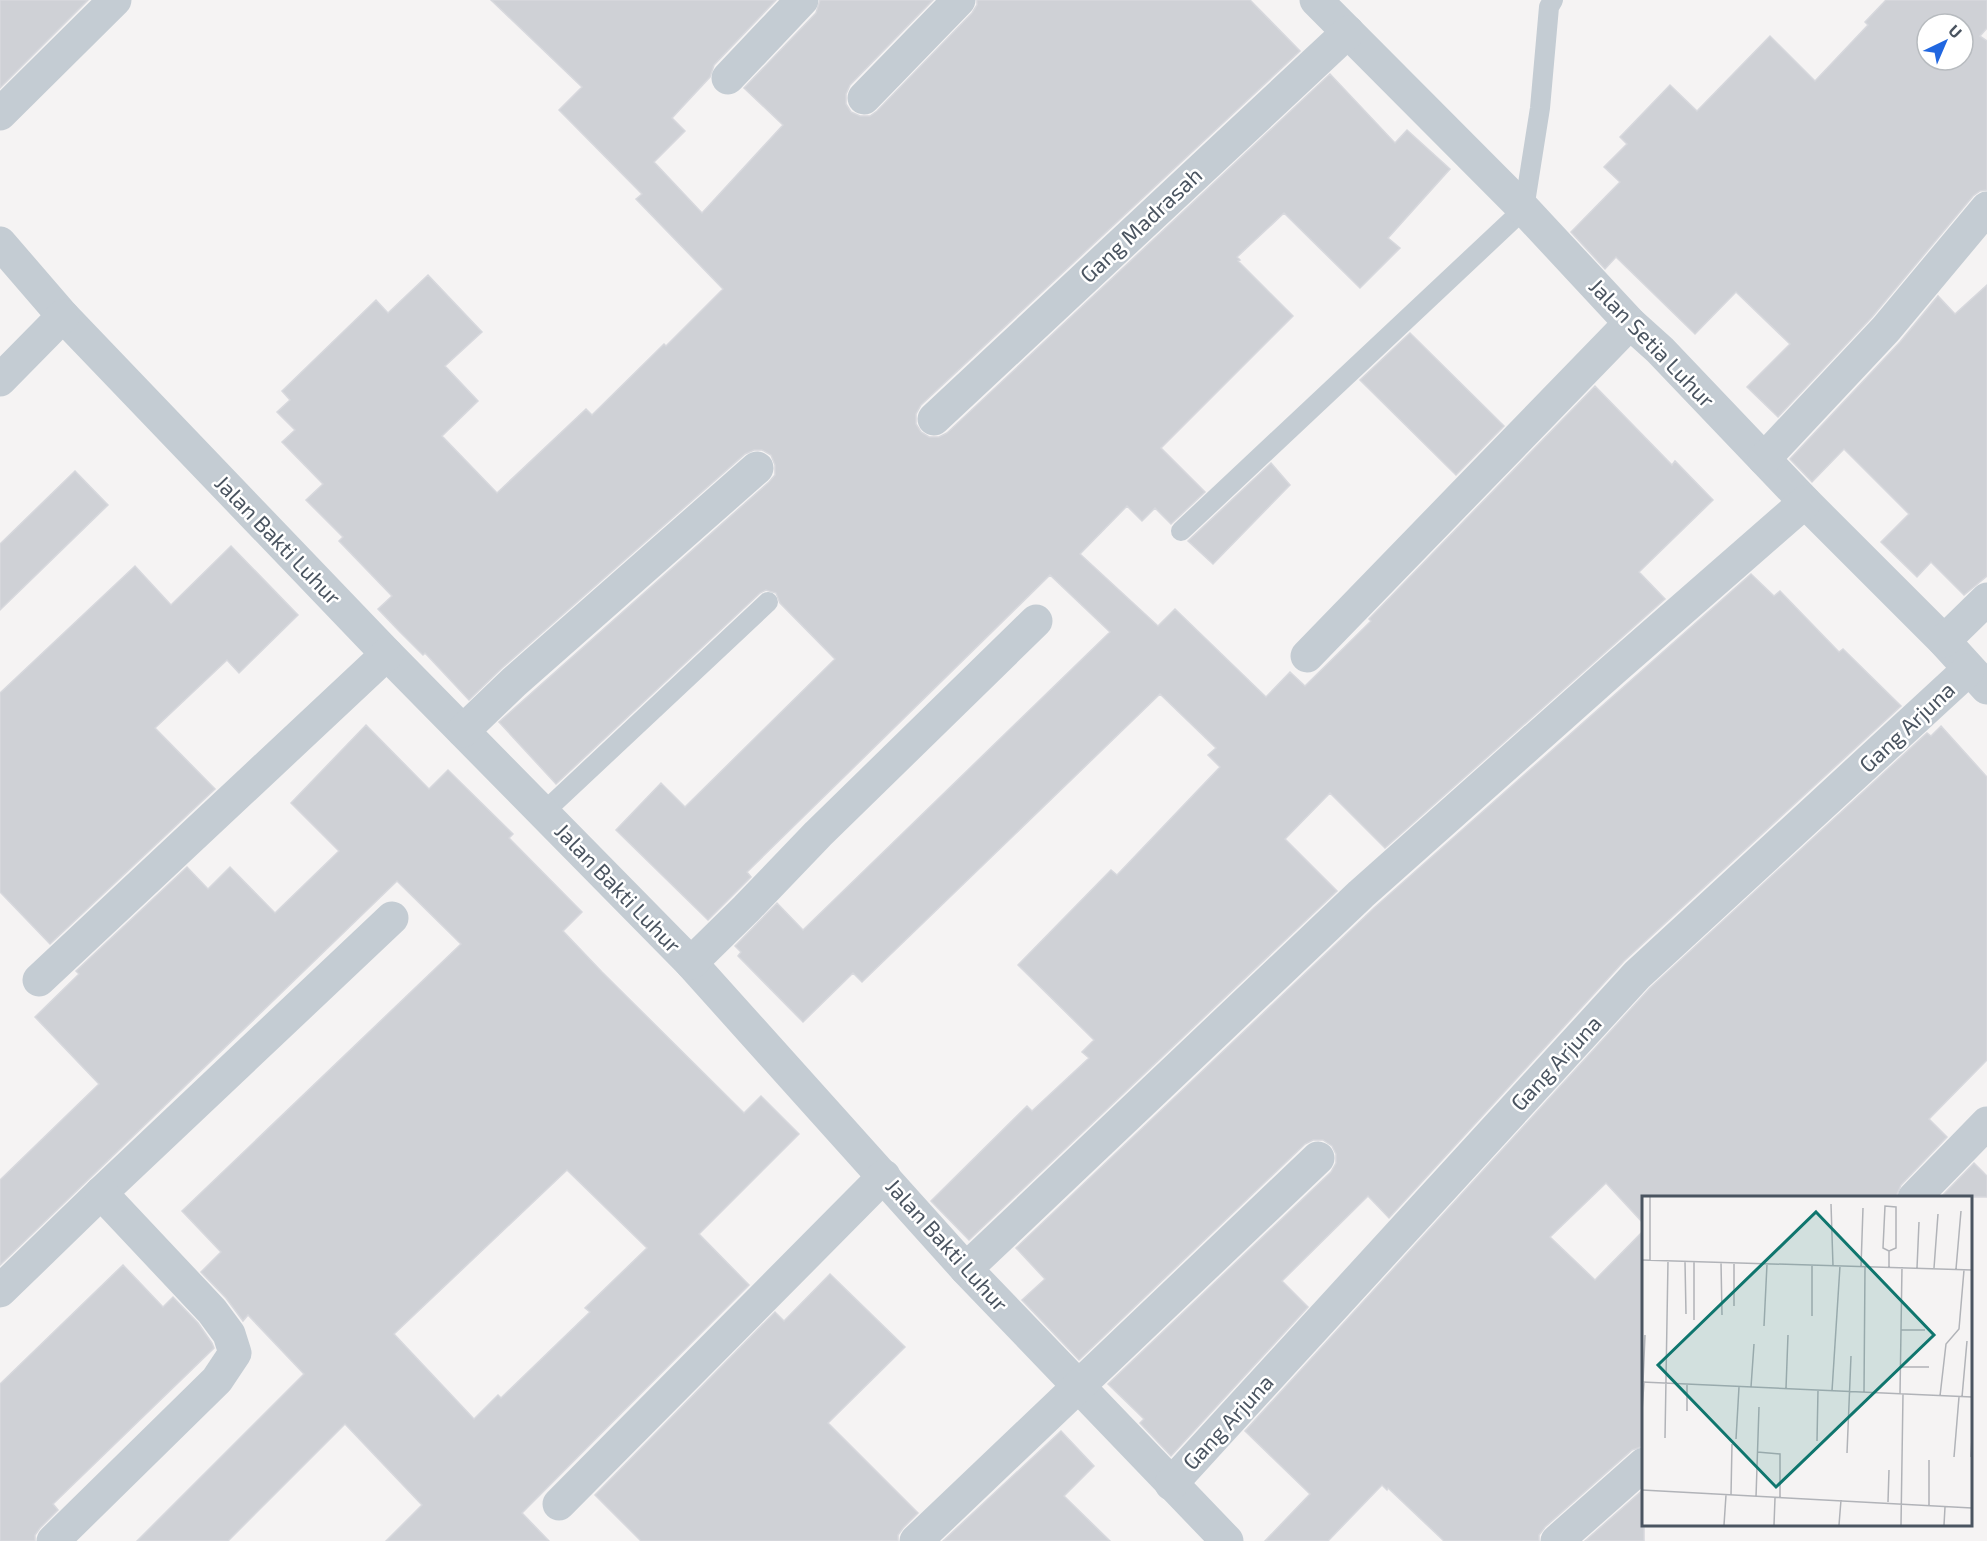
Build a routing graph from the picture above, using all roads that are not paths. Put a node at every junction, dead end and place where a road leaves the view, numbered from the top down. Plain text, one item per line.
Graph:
1 (115, 0) edge
2 (802, 0) edge
3 (959, 0) edge
4 (1316, 0) edge
5 (1553, 0) edge
6 (1348, 32) junction
7 (728, 78) dead end
8 (864, 98) dead end
9 (0, 114) edge
10 (1987, 208) edge
11 (1524, 209) junction
12 (0, 243) edge
13 (63, 316) junction
14 (1630, 323) junction
15 (0, 380) edge
16 (934, 418) dead end
17 (1764, 459) junction
18 (757, 468) dead end
19 (1804, 502) junction
20 (1181, 531) dead end
21 (1987, 599) edge
22 (768, 602) dead end
23 (1036, 621) dead end
24 (1944, 641) junction
25 (387, 654) junction
26 (1307, 656) dead end
27 (1978, 679) edge
28 (463, 731) junction
29 (544, 812) junction
30 (392, 918) dead end
31 (691, 963) junction
32 (39, 980) dead end
33 (1987, 1123) edge
34 (1318, 1158) dead end
35 (884, 1176) junction
36 (100, 1193) junction
37 (1915, 1196) edge
38 (966, 1269) junction
39 (0, 1291) edge
40 (1079, 1386) junction
41 (1642, 1466) edge
42 (1171, 1484) junction
43 (559, 1504) dead end
44 (1559, 1540) edge
45 (53, 1541) edge
46 (916, 1541) edge
47 (1227, 1541) edge

1 - 9 street
2 - 7 street
3 - 8 street
4 - 6 street, Jalan Setia Luhur
5 - 11 lane
6 - 11 street, Jalan Setia Luhur
6 - 16 street, Gang Madrasah
10 - 17 street
11 - 14 street, Jalan Setia Luhur
11 - 20 lane
12 - 13 street, Jalan Bakti Luhur
13 - 15 street
13 - 25 street, Jalan Bakti Luhur
14 - 17 street, Jalan Setia Luhur
14 - 26 street
17 - 19 street, Jalan Setia Luhur
18 - 28 street
19 - 24 street, Jalan Setia Luhur
19 - 38 street
21 - 24 street
22 - 29 lane
23 - 31 street
24 - 27 street, Jalan Setia Luhur
25 - 28 street, Jalan Bakti Luhur
25 - 32 street
27 - 42 street, Gang Arjuna
28 - 29 street, Jalan Bakti Luhur
29 - 31 street, Jalan Bakti Luhur
30 - 36 street
31 - 35 street, Jalan Bakti Luhur
33 - 37 street
34 - 40 street
35 - 38 street, Jalan Bakti Luhur
35 - 43 street
36 - 39 street
36 - 45 street
38 - 40 street, Jalan Bakti Luhur
40 - 42 street, Jalan Bakti Luhur
40 - 46 street
41 - 44 street
42 - 47 street, Jalan Bakti Luhur

